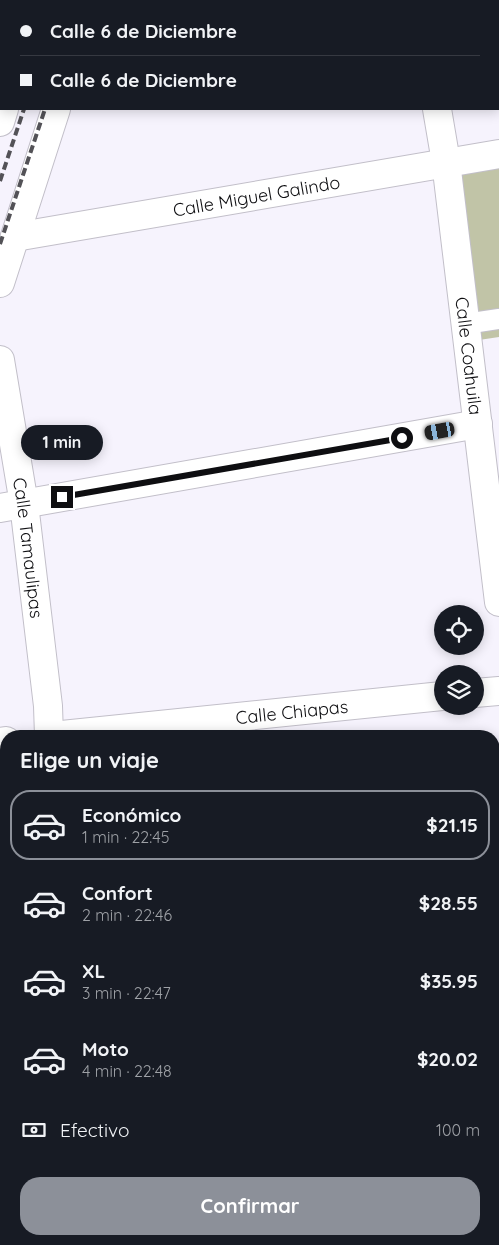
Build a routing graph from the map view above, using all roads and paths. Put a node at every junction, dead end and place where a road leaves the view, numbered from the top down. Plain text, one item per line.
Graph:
1 (4, 110) edge
2 (56, 110) edge
3 (437, 110) edge
4 (0, 122) edge
5 (499, 154) edge
6 (446, 162) junction
7 (15, 237) junction
8 (0, 283) edge
9 (499, 319) edge
10 (465, 324) junction
11 (0, 360) edge
12 (478, 424) junction
13 (12, 506) edge
14 (499, 602) edge
15 (499, 690) edge
16 (484, 692) edge
17 (434, 697) edge
18 (50, 730) edge
19 (110, 730) edge

1 - 4 street
2 - 7 street
3 - 6 street, Calle Coahuila
5 - 6 street, Calle Miguel Galindo
6 - 7 street, Calle Miguel Galindo
6 - 10 street, Calle Coahuila
7 - 8 street
9 - 10 street
10 - 12 street, Calle Coahuila
11 - 13 street, Calle Tamaulipas
12 - 13 street
12 - 14 street, Calle Coahuila
13 - 18 street, Calle Tamaulipas
15 - 16 street
17 - 19 street, Calle Chiapas

